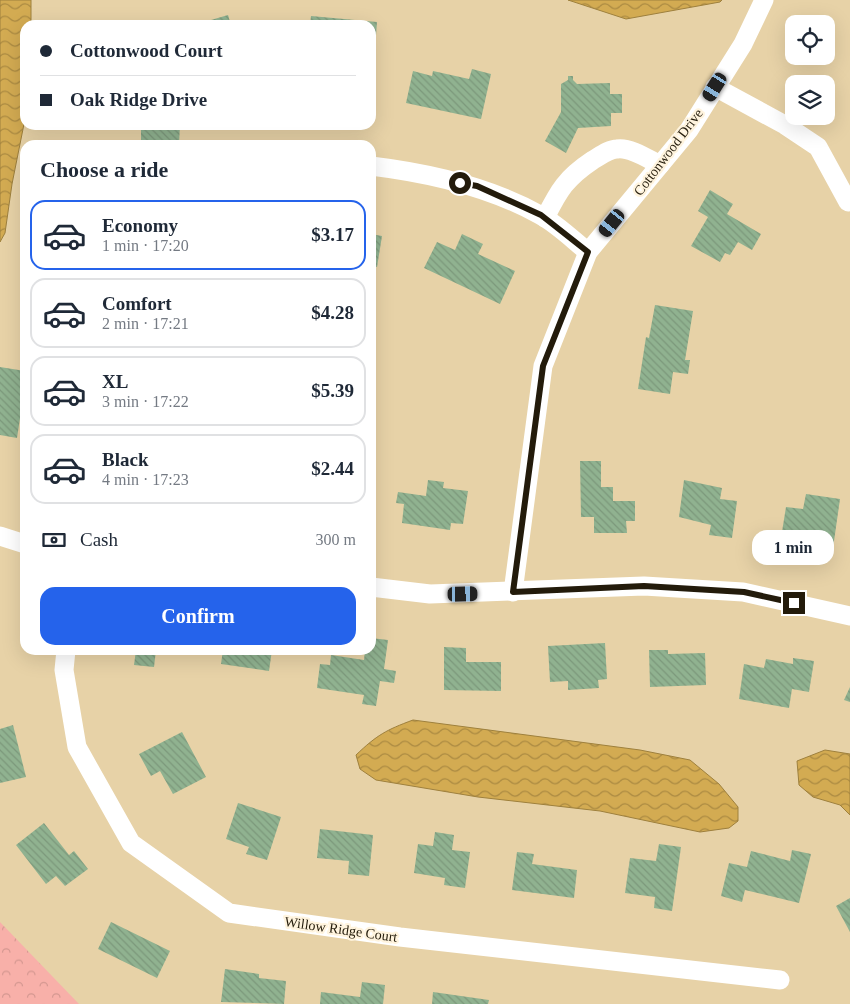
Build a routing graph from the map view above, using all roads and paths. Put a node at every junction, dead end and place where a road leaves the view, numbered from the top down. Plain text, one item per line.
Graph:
1 (764, 0) edge
2 (715, 87) junction
3 (660, 165) junction
4 (376, 167) edge
5 (848, 202) dead end
6 (545, 218) junction
7 (588, 252) junction
8 (0, 536) edge
9 (20, 542) edge
10 (376, 588) edge
11 (513, 592) junction
12 (850, 616) edge
13 (66, 655) edge
14 (780, 980) dead end

1 - 2 street, Cottonwood Drive
2 - 3 street, Cottonwood Drive
2 - 5 street
3 - 6 street
3 - 7 street, Cottonwood Drive
4 - 6 street
6 - 7 street
7 - 11 street, Cottonwood Drive
8 - 9 street
10 - 11 street
11 - 12 street
13 - 14 street, Willow Ridge Court

